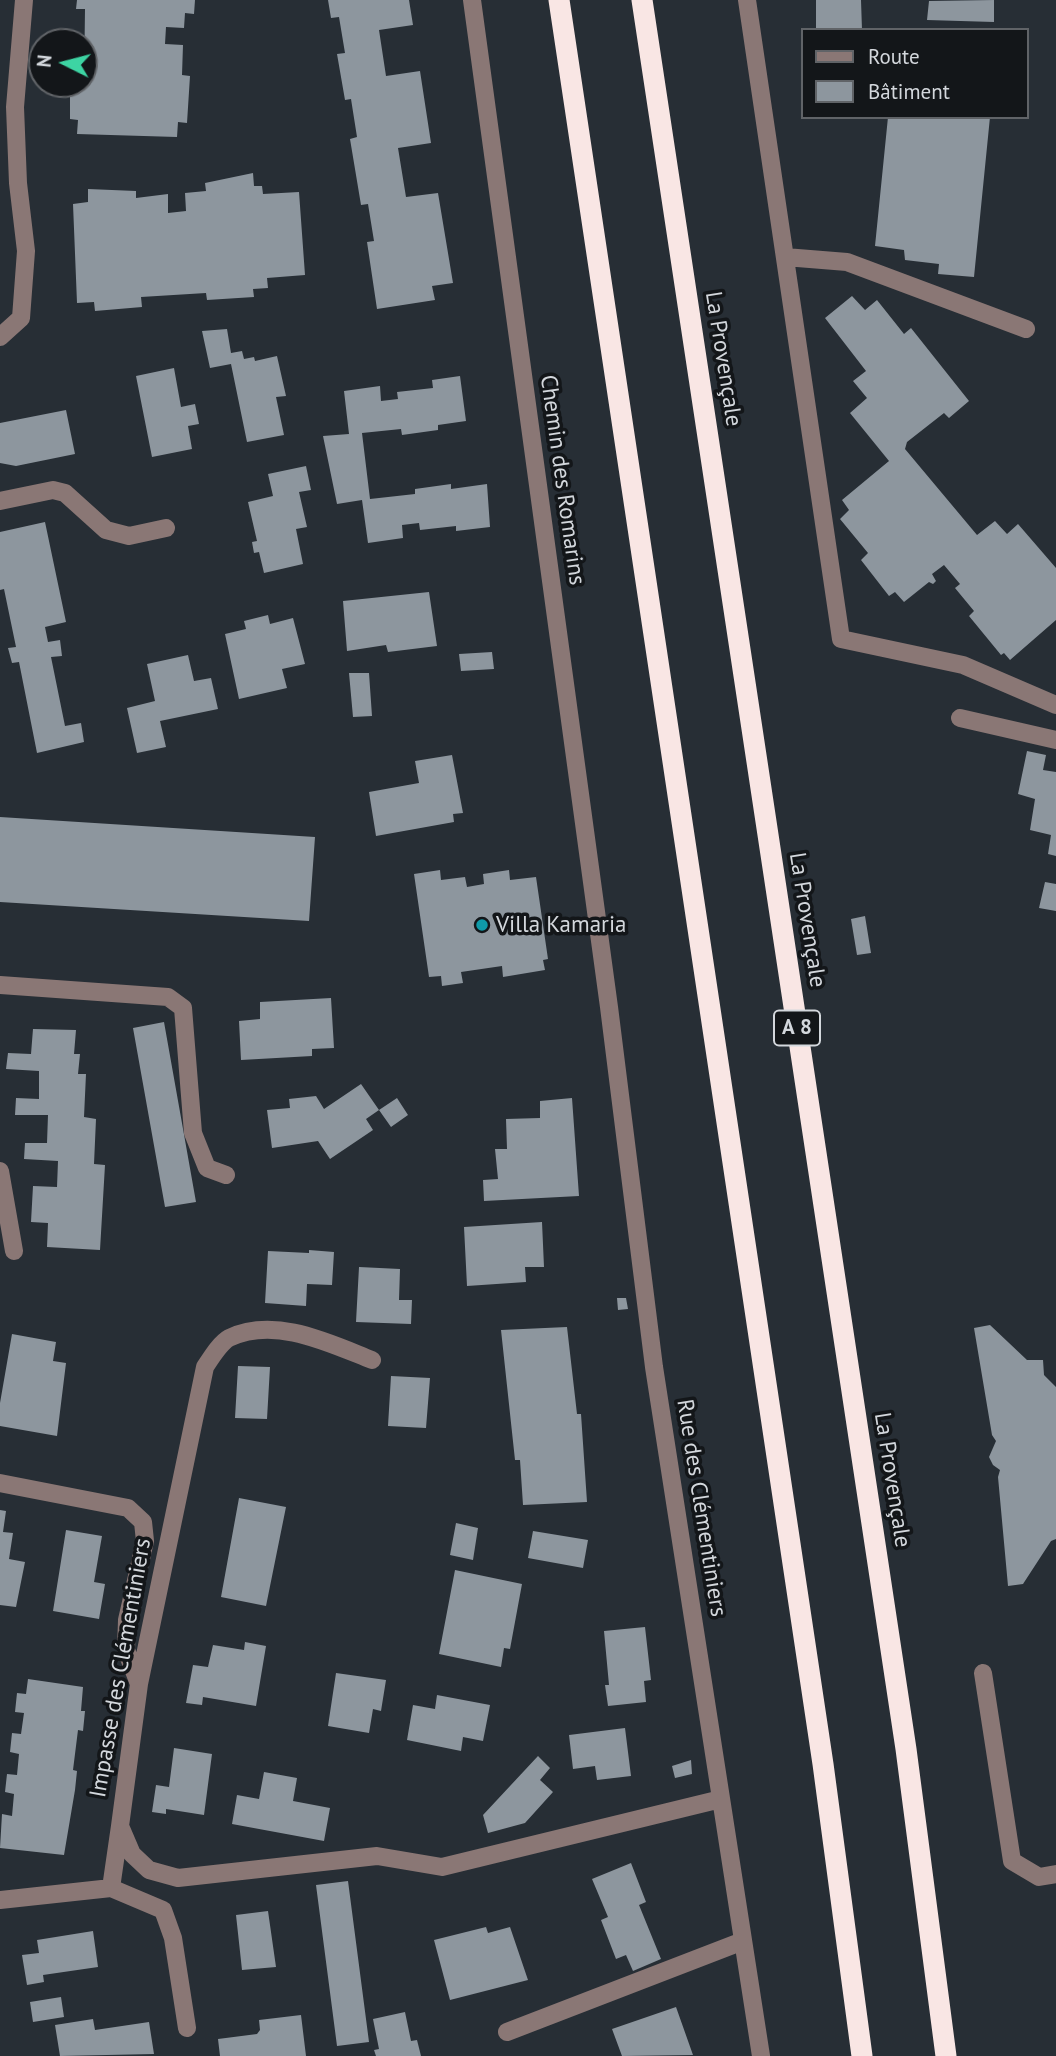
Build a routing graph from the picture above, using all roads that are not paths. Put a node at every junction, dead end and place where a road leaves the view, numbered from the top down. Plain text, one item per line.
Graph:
1 (24, 0) edge
2 (472, 0) edge
3 (559, 0) edge
4 (642, 0) edge
5 (747, 0) edge
6 (785, 257) junction
7 (1026, 329) dead end
8 (0, 337) edge
9 (0, 501) edge
10 (166, 528) dead end
11 (1056, 705) edge
12 (960, 718) dead end
13 (1056, 740) edge
14 (603, 967) joint
15 (0, 985) edge
16 (0, 1171) edge
17 (226, 1175) dead end
18 (14, 1251) dead end
19 (372, 1360) dead end
20 (0, 1483) edge
21 (983, 1673) dead end
22 (139, 1684) junction
23 (721, 1799) junction
24 (120, 1826) junction
25 (1056, 1874) edge
26 (111, 1888) junction
27 (0, 1900) edge
28 (743, 1941) junction
29 (187, 2028) dead end
30 (507, 2032) dead end
31 (761, 2056) edge
32 (862, 2056) edge
33 (946, 2056) edge

1 - 8 street
2 - 14 street, Chemin des Romarins
3 - 32 highway
4 - 33 highway, La Provençale / A 8
5 - 6 street
6 - 7 street
6 - 11 street
9 - 10 street
12 - 13 street
14 - 23 street, Rue des Clémentiniers
15 - 17 street
16 - 18 street
19 - 22 street, Impasse des Clémentiniers
20 - 22 street
21 - 25 street
22 - 24 street, Impasse des Clémentiniers
23 - 24 street, Impasse des Clémentiniers
23 - 28 street, Rue des Clémentiniers
24 - 26 street
26 - 27 street
26 - 29 street
28 - 30 street
28 - 31 street, Rue des Clémentiniers

